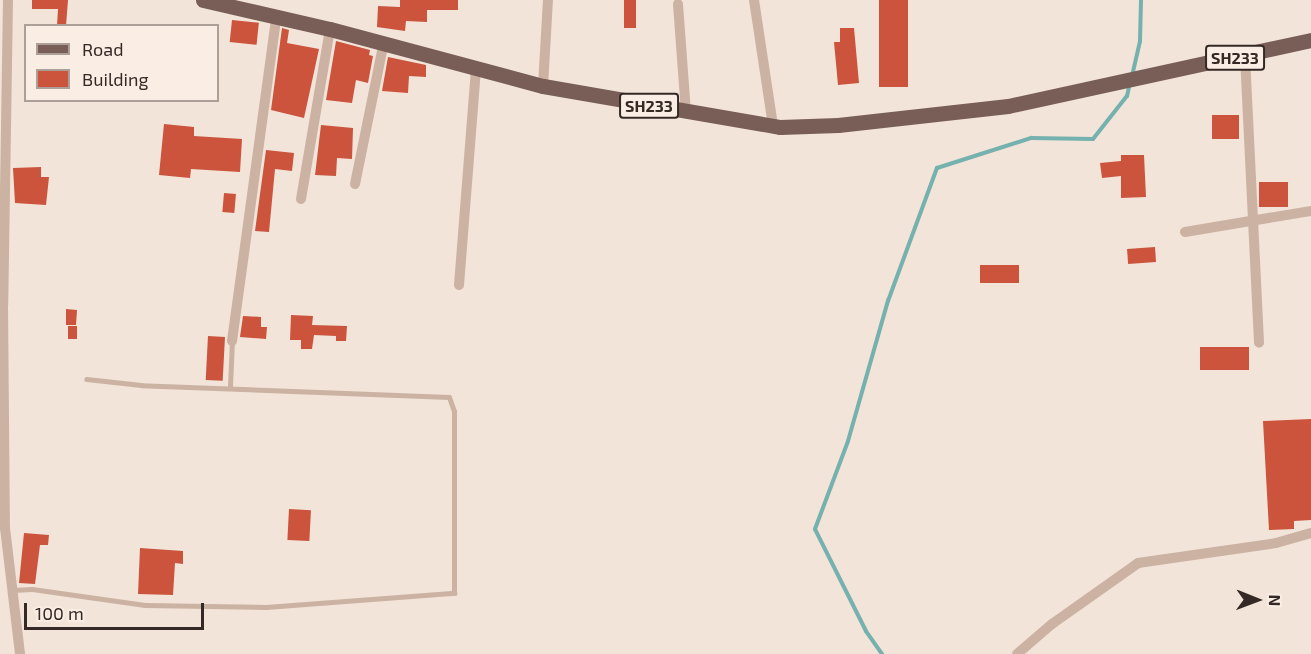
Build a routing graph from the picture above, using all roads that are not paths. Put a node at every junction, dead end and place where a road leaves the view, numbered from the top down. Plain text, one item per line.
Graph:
1 (8, 0) edge
2 (203, 0) edge
3 (548, 0) edge
4 (754, 0) edge
5 (678, 4) dead end
6 (276, 18) junction
7 (330, 29) junction
8 (1311, 40) edge
9 (384, 46) junction
10 (1245, 56) junction
11 (476, 69) junction
12 (543, 87) junction
13 (687, 112) junction
14 (773, 126) junction
15 (356, 184) dead end
16 (301, 200) dead end
17 (1311, 211) edge
18 (1253, 223) junction
19 (1185, 232) dead end
20 (459, 285) dead end
21 (2, 314) edge
22 (232, 341) joint
23 (1259, 343) dead end
24 (86, 379) dead end
25 (230, 386) junction
26 (1311, 533) edge
27 (12, 590) junction
28 (20, 654) edge
29 (1017, 654) edge

1 - 21 street
2 - 6 main road, SH233
3 - 12 street
4 - 14 street
5 - 13 street
6 - 7 main road, SH233
6 - 22 street
7 - 9 main road, SH233
7 - 16 street
8 - 10 main road, SH233
9 - 11 main road, SH233
9 - 15 street
10 - 14 main road, SH233
10 - 18 street
11 - 12 main road, SH233
11 - 20 street
12 - 13 main road, SH233
13 - 14 main road, SH233
17 - 18 street
18 - 19 street
18 - 23 street
21 - 27 street
22 - 25 lane
24 - 25 lane
25 - 27 lane
26 - 29 street
27 - 28 street

